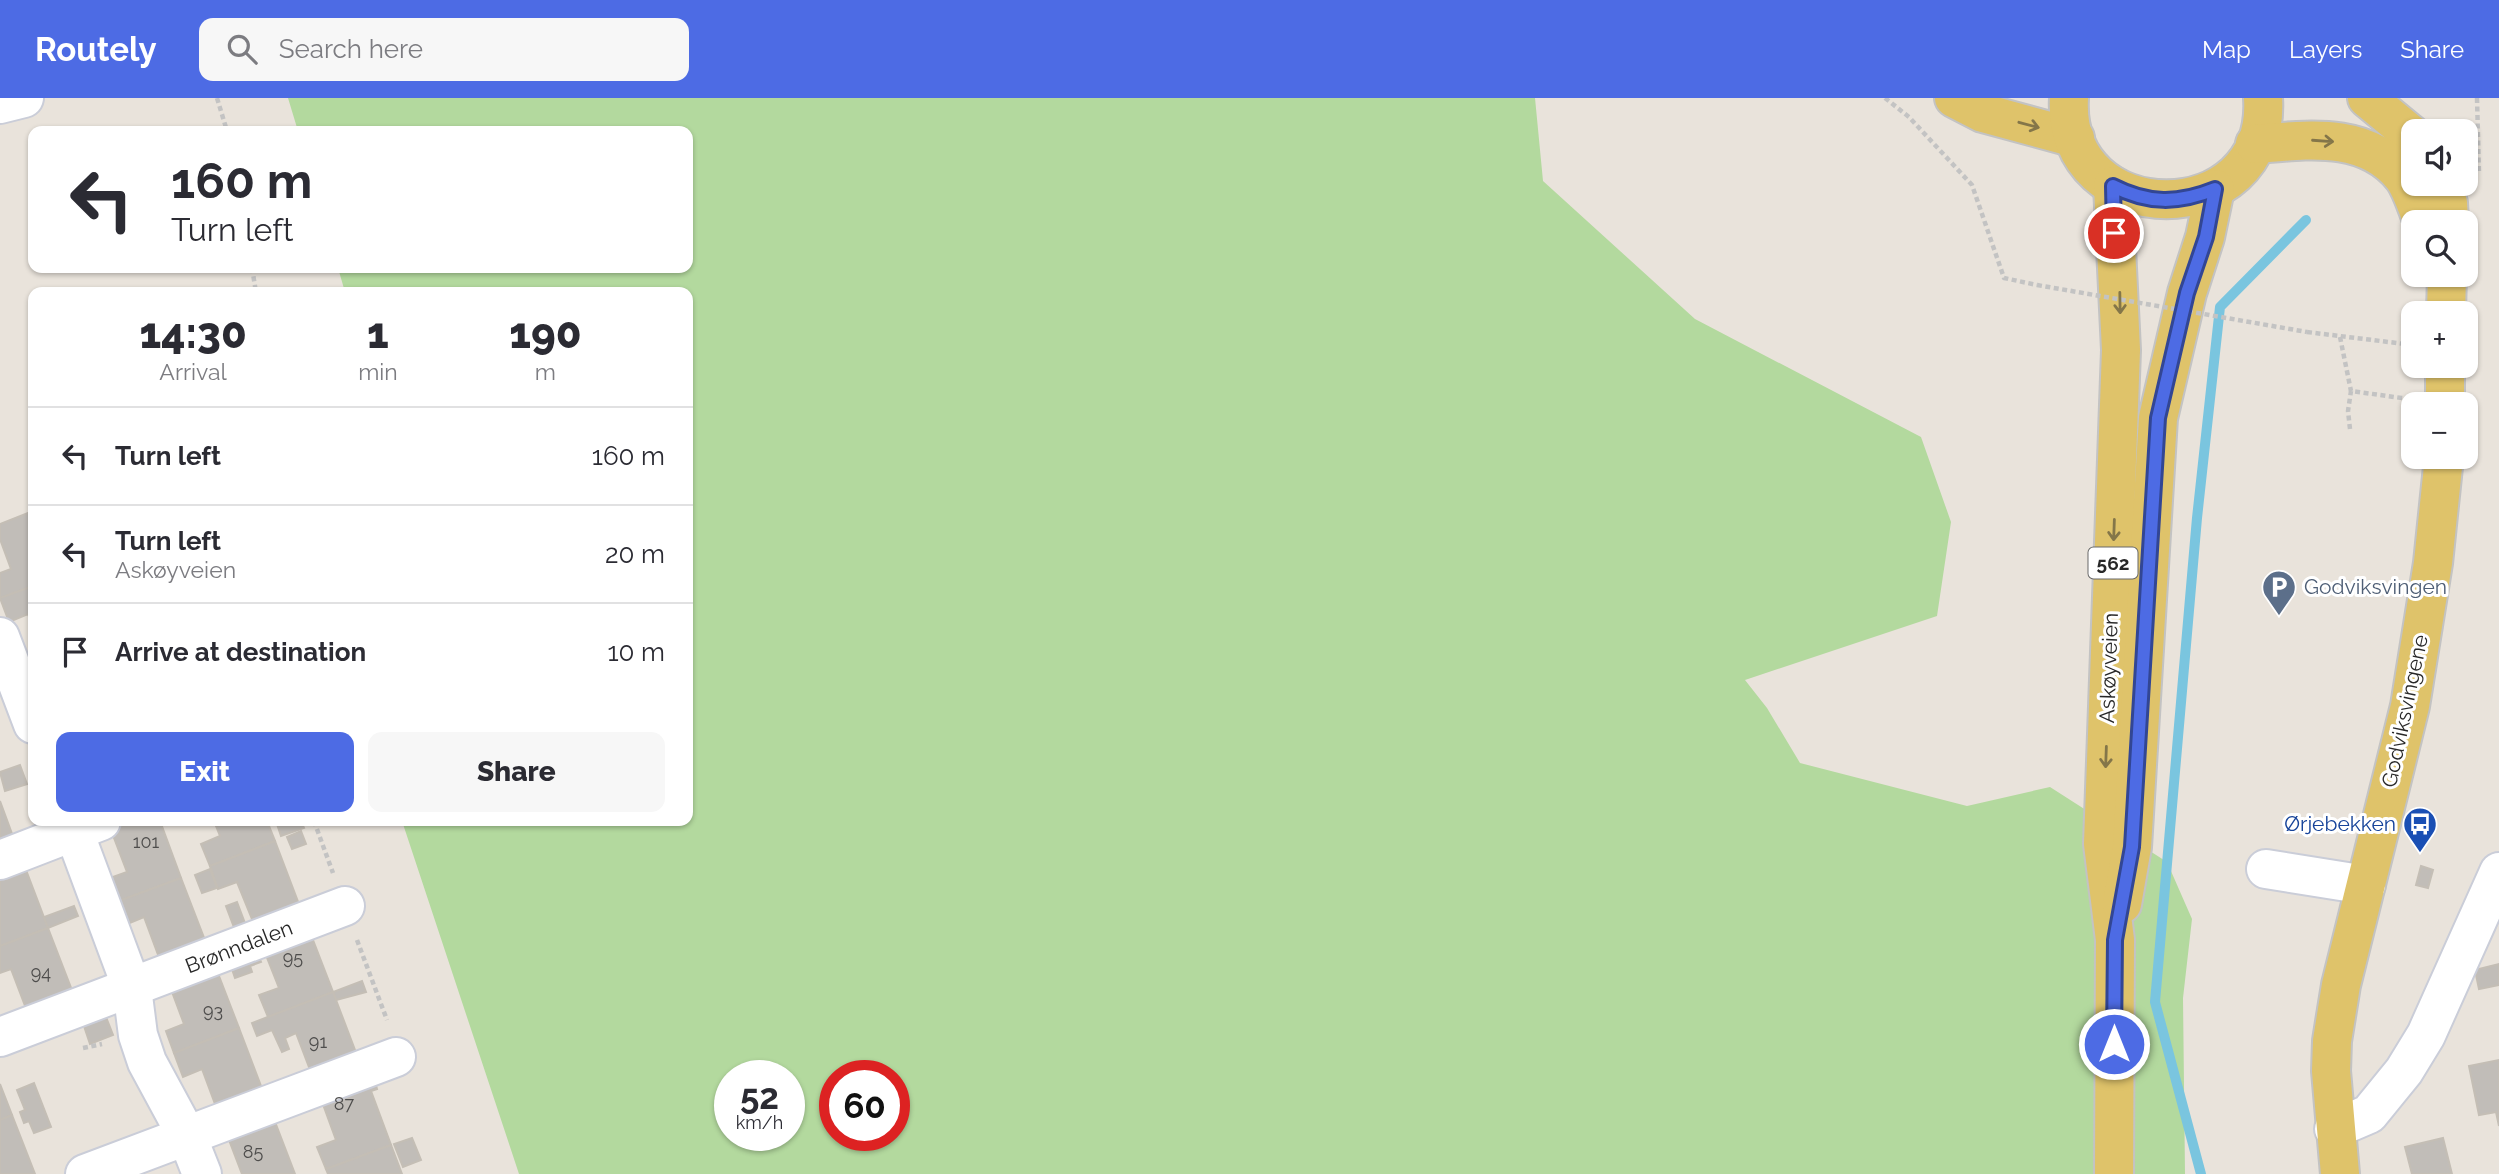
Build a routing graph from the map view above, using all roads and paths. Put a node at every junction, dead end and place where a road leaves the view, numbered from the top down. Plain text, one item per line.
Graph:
1 (217, 98) edge
2 (1885, 98) edge
3 (1954, 98) edge
4 (2069, 98) edge
5 (2263, 98) edge
6 (2367, 98) edge
7 (225, 126) edge
8 (2401, 126) edge
9 (2075, 138) junction
10 (2255, 144) junction
11 (2113, 186) junction
12 (2215, 189) junction
13 (2418, 210) edge
14 (2340, 337) junction
15 (2401, 344) edge
16 (2411, 385) dead end
17 (2351, 391) junction
18 (2350, 429) dead end
19 (2443, 469) edge
20 (0, 637) edge
21 (16, 678) edge
22 (28, 710) edge
23 (77, 826) edge
24 (83, 826) edge
25 (0, 860) edge
26 (2266, 869) dead end
27 (2499, 872) edge
28 (2366, 885) junction
29 (345, 906) dead end
30 (2115, 940) junction
31 (132, 988) junction
32 (0, 1037) edge
33 (396, 1057) dead end
34 (2334, 1129) junction
35 (187, 1136) junction
36 (85, 1174) edge
37 (202, 1174) edge
38 (2114, 1174) edge
39 (2340, 1174) edge

1 - 7 path
2 - 14 path, bridge
3 -> 9 main road
4 - 9 main road
5 - 10 main road
6 - 8 main road
9 - 11 main road
10 - 12 main road
10 -> 13 main road
11 - 12 main road
11 -> 30 main road, Askøyveien / 562
12 - 30 main road, Askøyveien / 562
14 - 15 path
14 - 17 path
16 - 17 path
17 - 18 path
19 - 28 main road, Godviksvingene
20 - 21 street
21 - 22 street
23 - 25 street
24 - 31 street
26 - 28 street
27 - 34 street
28 - 34 main road, Godviksvingene
29 - 31 street, Brønndalen
30 - 38 main road, Askøyveien / 562
31 - 32 street, Brønndalen
31 - 35 street
33 - 35 street
34 - 39 main road, Godviksvingene
35 - 36 street
35 - 37 street

